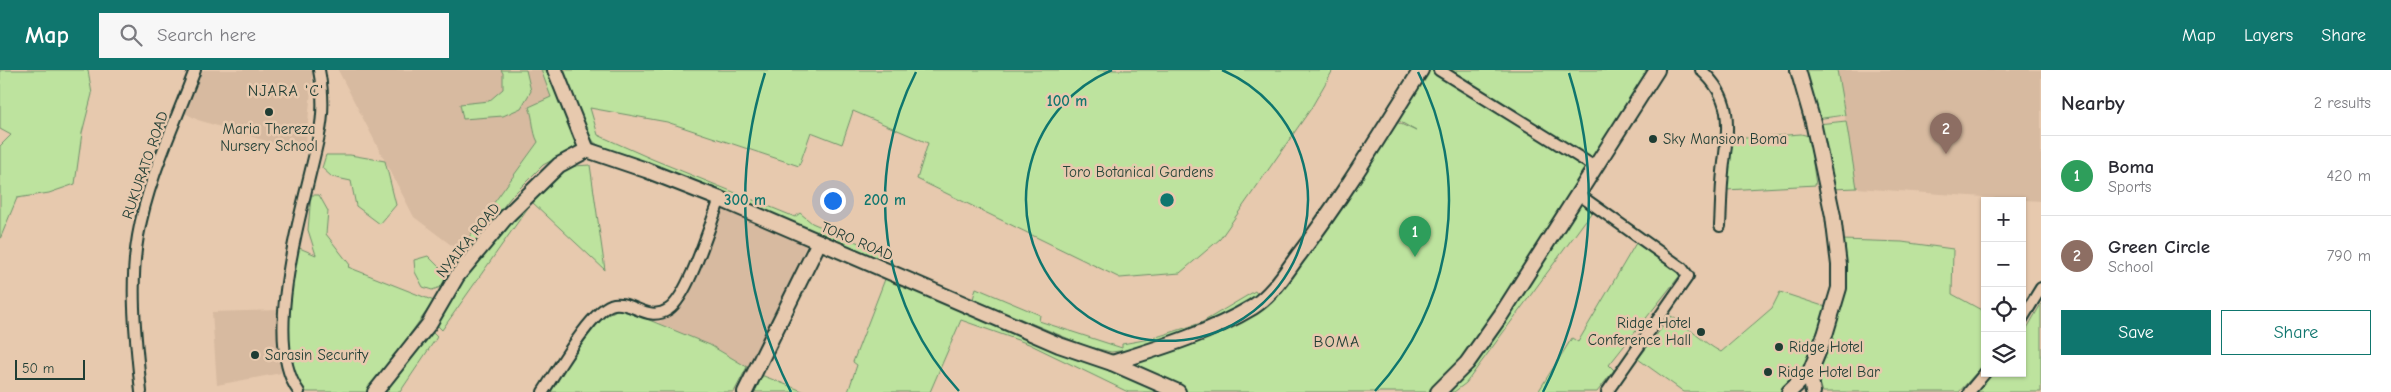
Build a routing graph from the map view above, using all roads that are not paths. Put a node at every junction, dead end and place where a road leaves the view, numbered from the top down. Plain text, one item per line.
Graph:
1 (195, 70) edge
2 (319, 70) edge
3 (555, 70) edge
4 (1421, 70) edge
5 (1439, 70) edge
6 (1657, 70) edge
7 (1701, 70) edge
8 (1798, 70) edge
9 (587, 150) junction
10 (1595, 167) junction
11 (1578, 194) junction
12 (720, 199) junction
13 (1720, 226) dead end
14 (819, 242) junction
15 (2041, 288) edge
16 (2026, 312) edge
17 (1112, 363) junction
18 (1810, 372) junction
19 (1982, 377) edge
20 (141, 392) edge
21 (299, 392) edge
22 (375, 392) edge
23 (543, 392) edge
24 (745, 392) edge
25 (1178, 392) edge
26 (1438, 392) edge
27 (1607, 392) edge
28 (1789, 392) edge
29 (1814, 392) edge
30 (1969, 392) edge

1 - 20 street, RUKURATO ROAD
2 - 21 street
3 - 9 main road
4 - 17 main road
5 - 10 street
6 - 10 main road
7 - 13 street
8 - 18 main road
9 - 12 main road, TORO ROAD
9 - 22 main road, NYAIKA ROAD
10 - 11 main road
11 - 26 main road
11 - 27 street
12 - 14 main road, TORO ROAD
12 - 23 street
14 - 17 main road, TORO ROAD
14 - 24 main road
15 - 16 street
17 - 25 main road, TORO ROAD
18 - 28 main road
18 - 29 main road
19 - 30 street

